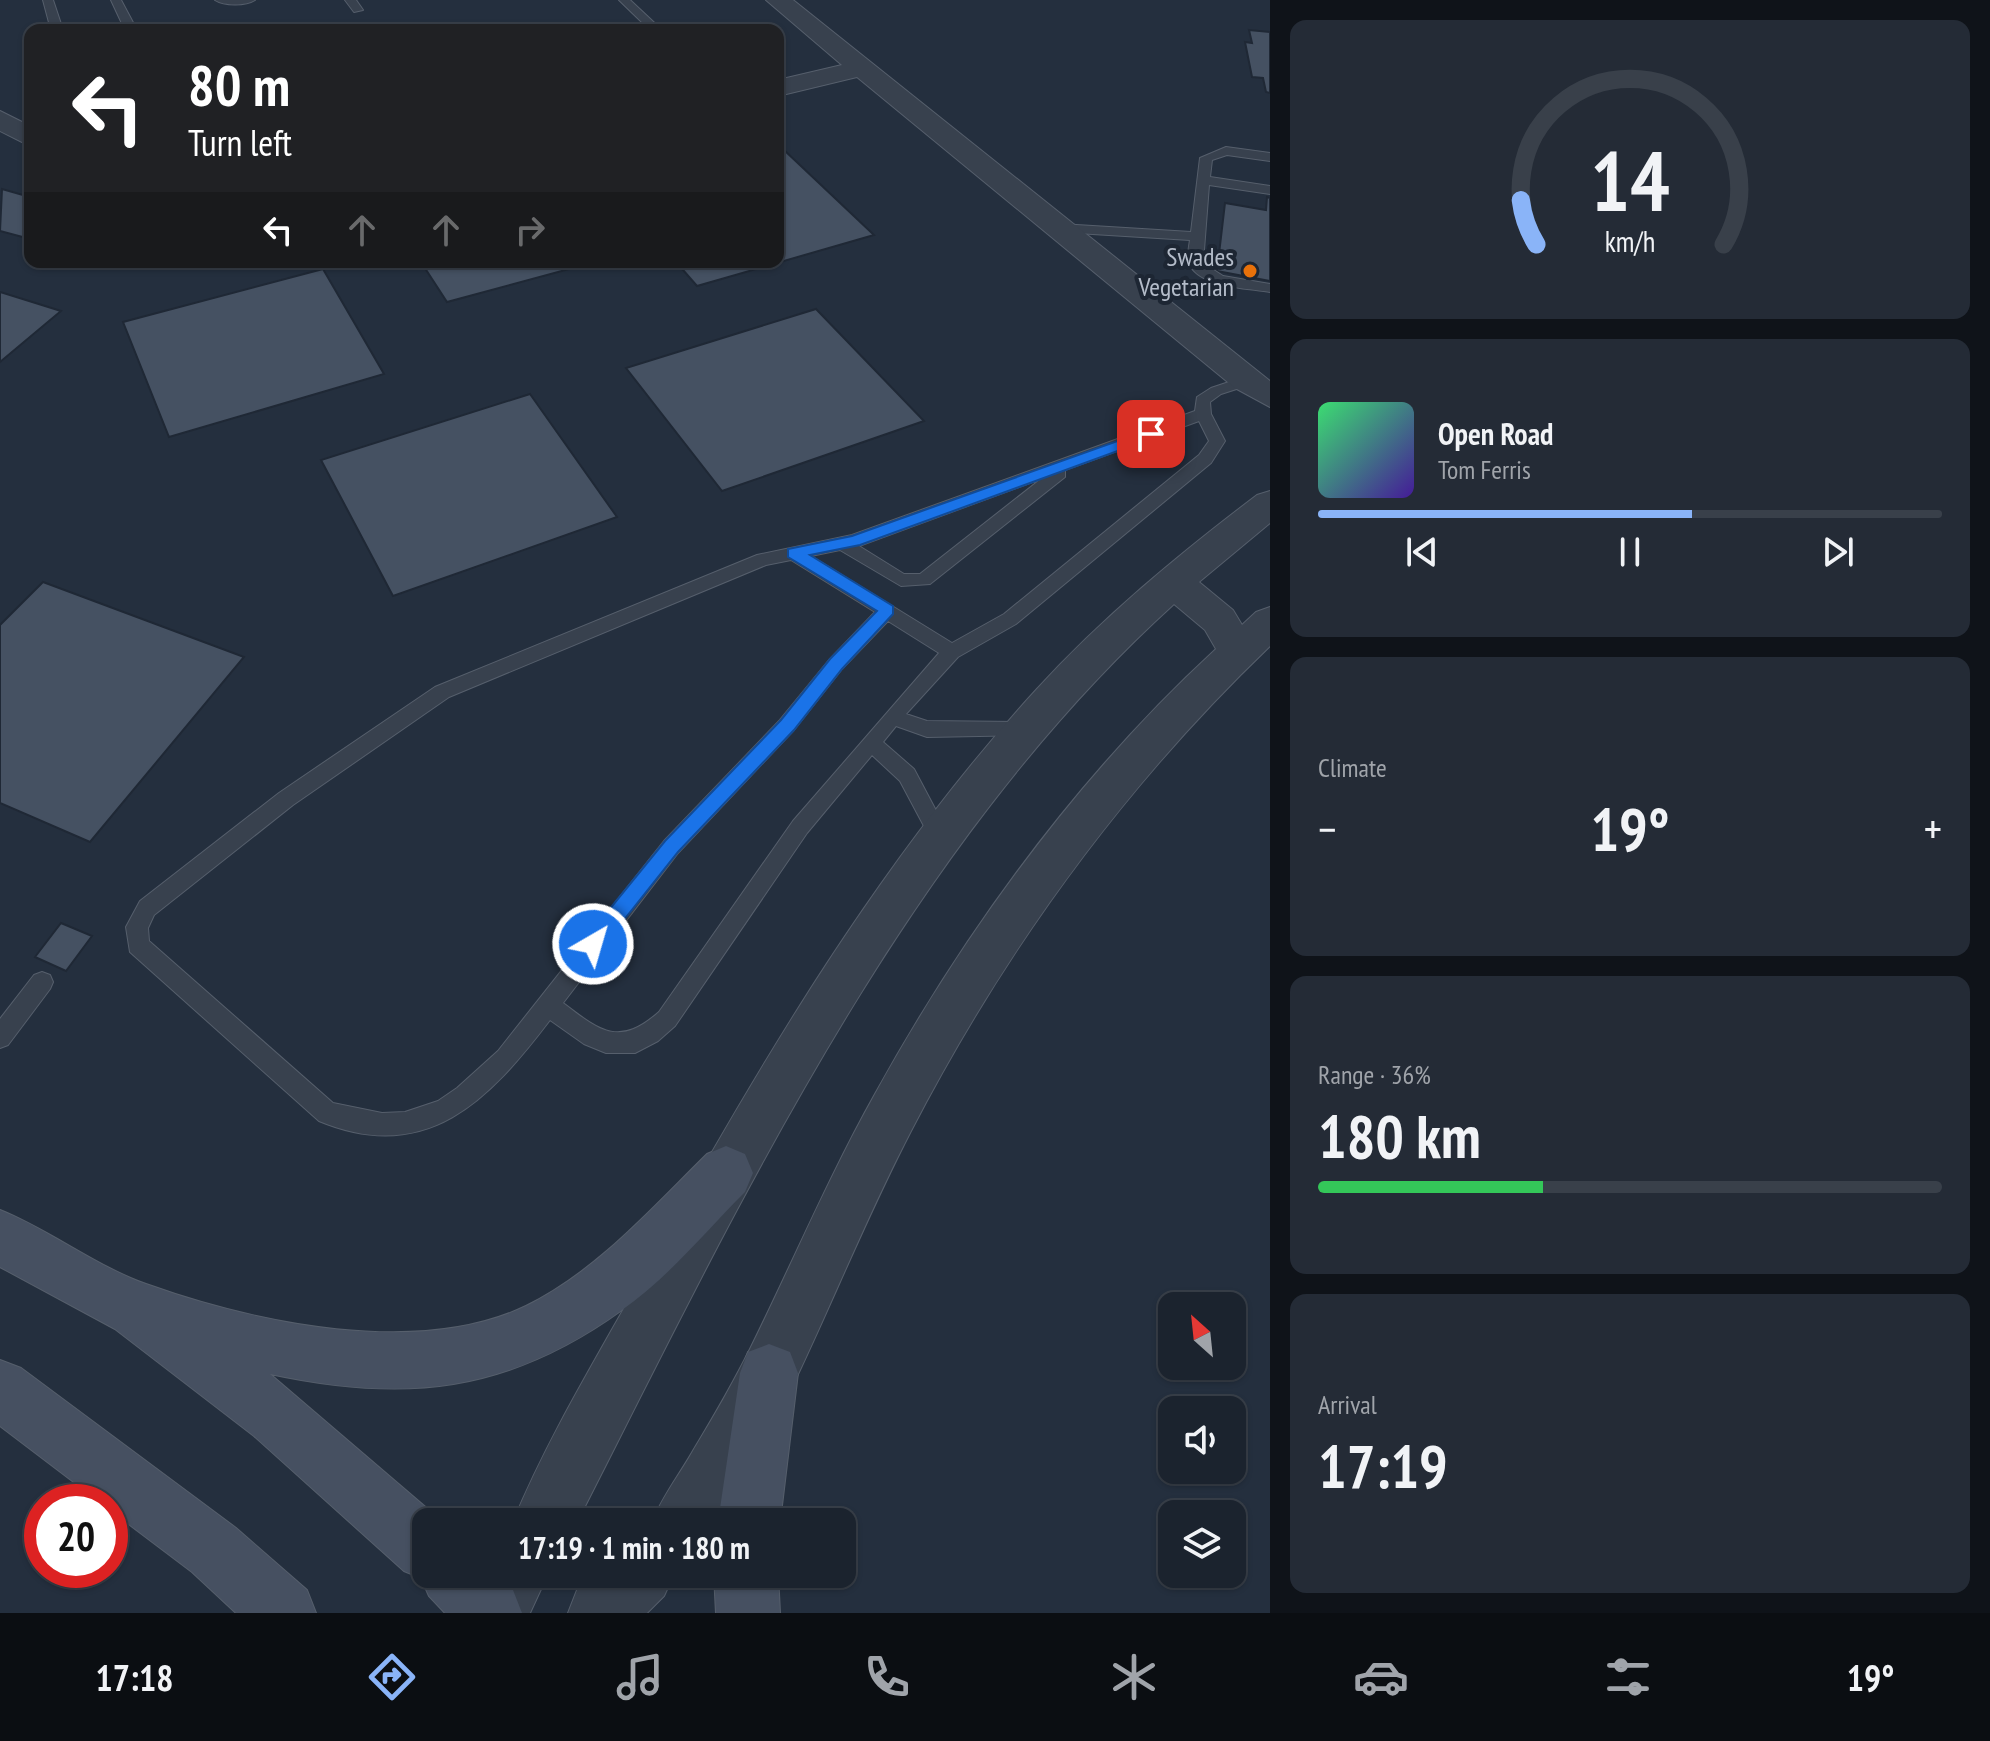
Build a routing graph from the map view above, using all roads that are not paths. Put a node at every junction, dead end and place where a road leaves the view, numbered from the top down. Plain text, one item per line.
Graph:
1 (48, 0) edge
2 (116, 0) edge
3 (220, 0) edge
4 (250, 0) edge
5 (350, 0) edge
6 (624, 0) edge
7 (778, 0) edge
8 (358, 10) dead end
9 (55, 24) edge
10 (128, 24) edge
11 (650, 24) edge
12 (861, 68) junction
13 (784, 87) edge
14 (0, 119) edge
15 (24, 134) edge
16 (1270, 157) edge
17 (1203, 180) junction
18 (1270, 190) edge
19 (1060, 228) junction
20 (1197, 236) junction
21 (1270, 288) edge
22 (1262, 393) edge
23 (1203, 414) junction
24 (1071, 462) junction
25 (1270, 504) edge
26 (843, 544) junction
27 (794, 553) junction
28 (1172, 581) junction
29 (888, 610) junction
30 (1254, 637) edge
31 (952, 652) junction
32 (892, 717) junction
33 (1025, 730) junction
34 (870, 742) junction
35 (940, 837) junction
36 (42, 982) dead end
37 (548, 1004) junction
38 (0, 1037) edge
39 (726, 1173) junction
40 (0, 1237) edge
41 (135, 1309) junction
42 (769, 1373) junction
43 (0, 1389) edge
44 (551, 1508) edge
45 (693, 1508) edge
46 (751, 1508) edge
47 (412, 1537) edge
48 (466, 1588) edge
49 (508, 1588) edge
50 (627, 1588) edge
51 (747, 1588) edge
52 (284, 1613) edge
53 (493, 1613) edge
54 (600, 1613) edge
55 (748, 1613) edge

1 - 9 lane
2 - 10 lane
3 - 4 lane
5 - 8 lane
6 - 11 lane
7 - 12 street
12 - 13 street
12 - 19 street
14 - 15 street
16 - 17 lane
17 - 18 lane
17 - 20 lane
19 - 20 lane
19 - 22 street
20 - 21 lane
22 - 23 lane
23 - 24 lane
23 - 31 lane
24 - 26 lane
24 - 26 lane
25 - 28 street
26 - 27 lane
27 - 29 lane
27 - 37 lane
28 - 30 street
28 - 33 street
29 - 31 lane
29 - 37 lane
30 - 42 street
31 - 32 lane
32 - 33 lane
32 - 34 lane
33 - 35 street
34 - 35 lane
34 - 37 lane
35 - 39 street
36 - 38 lane
39 - 41 main road
39 - 44 street
40 - 41 main road
41 - 47 main road
42 - 45 street
42 - 46 main road
43 - 52 main road
48 - 53 main road
49 - 53 street
50 - 54 street
51 - 55 main road

